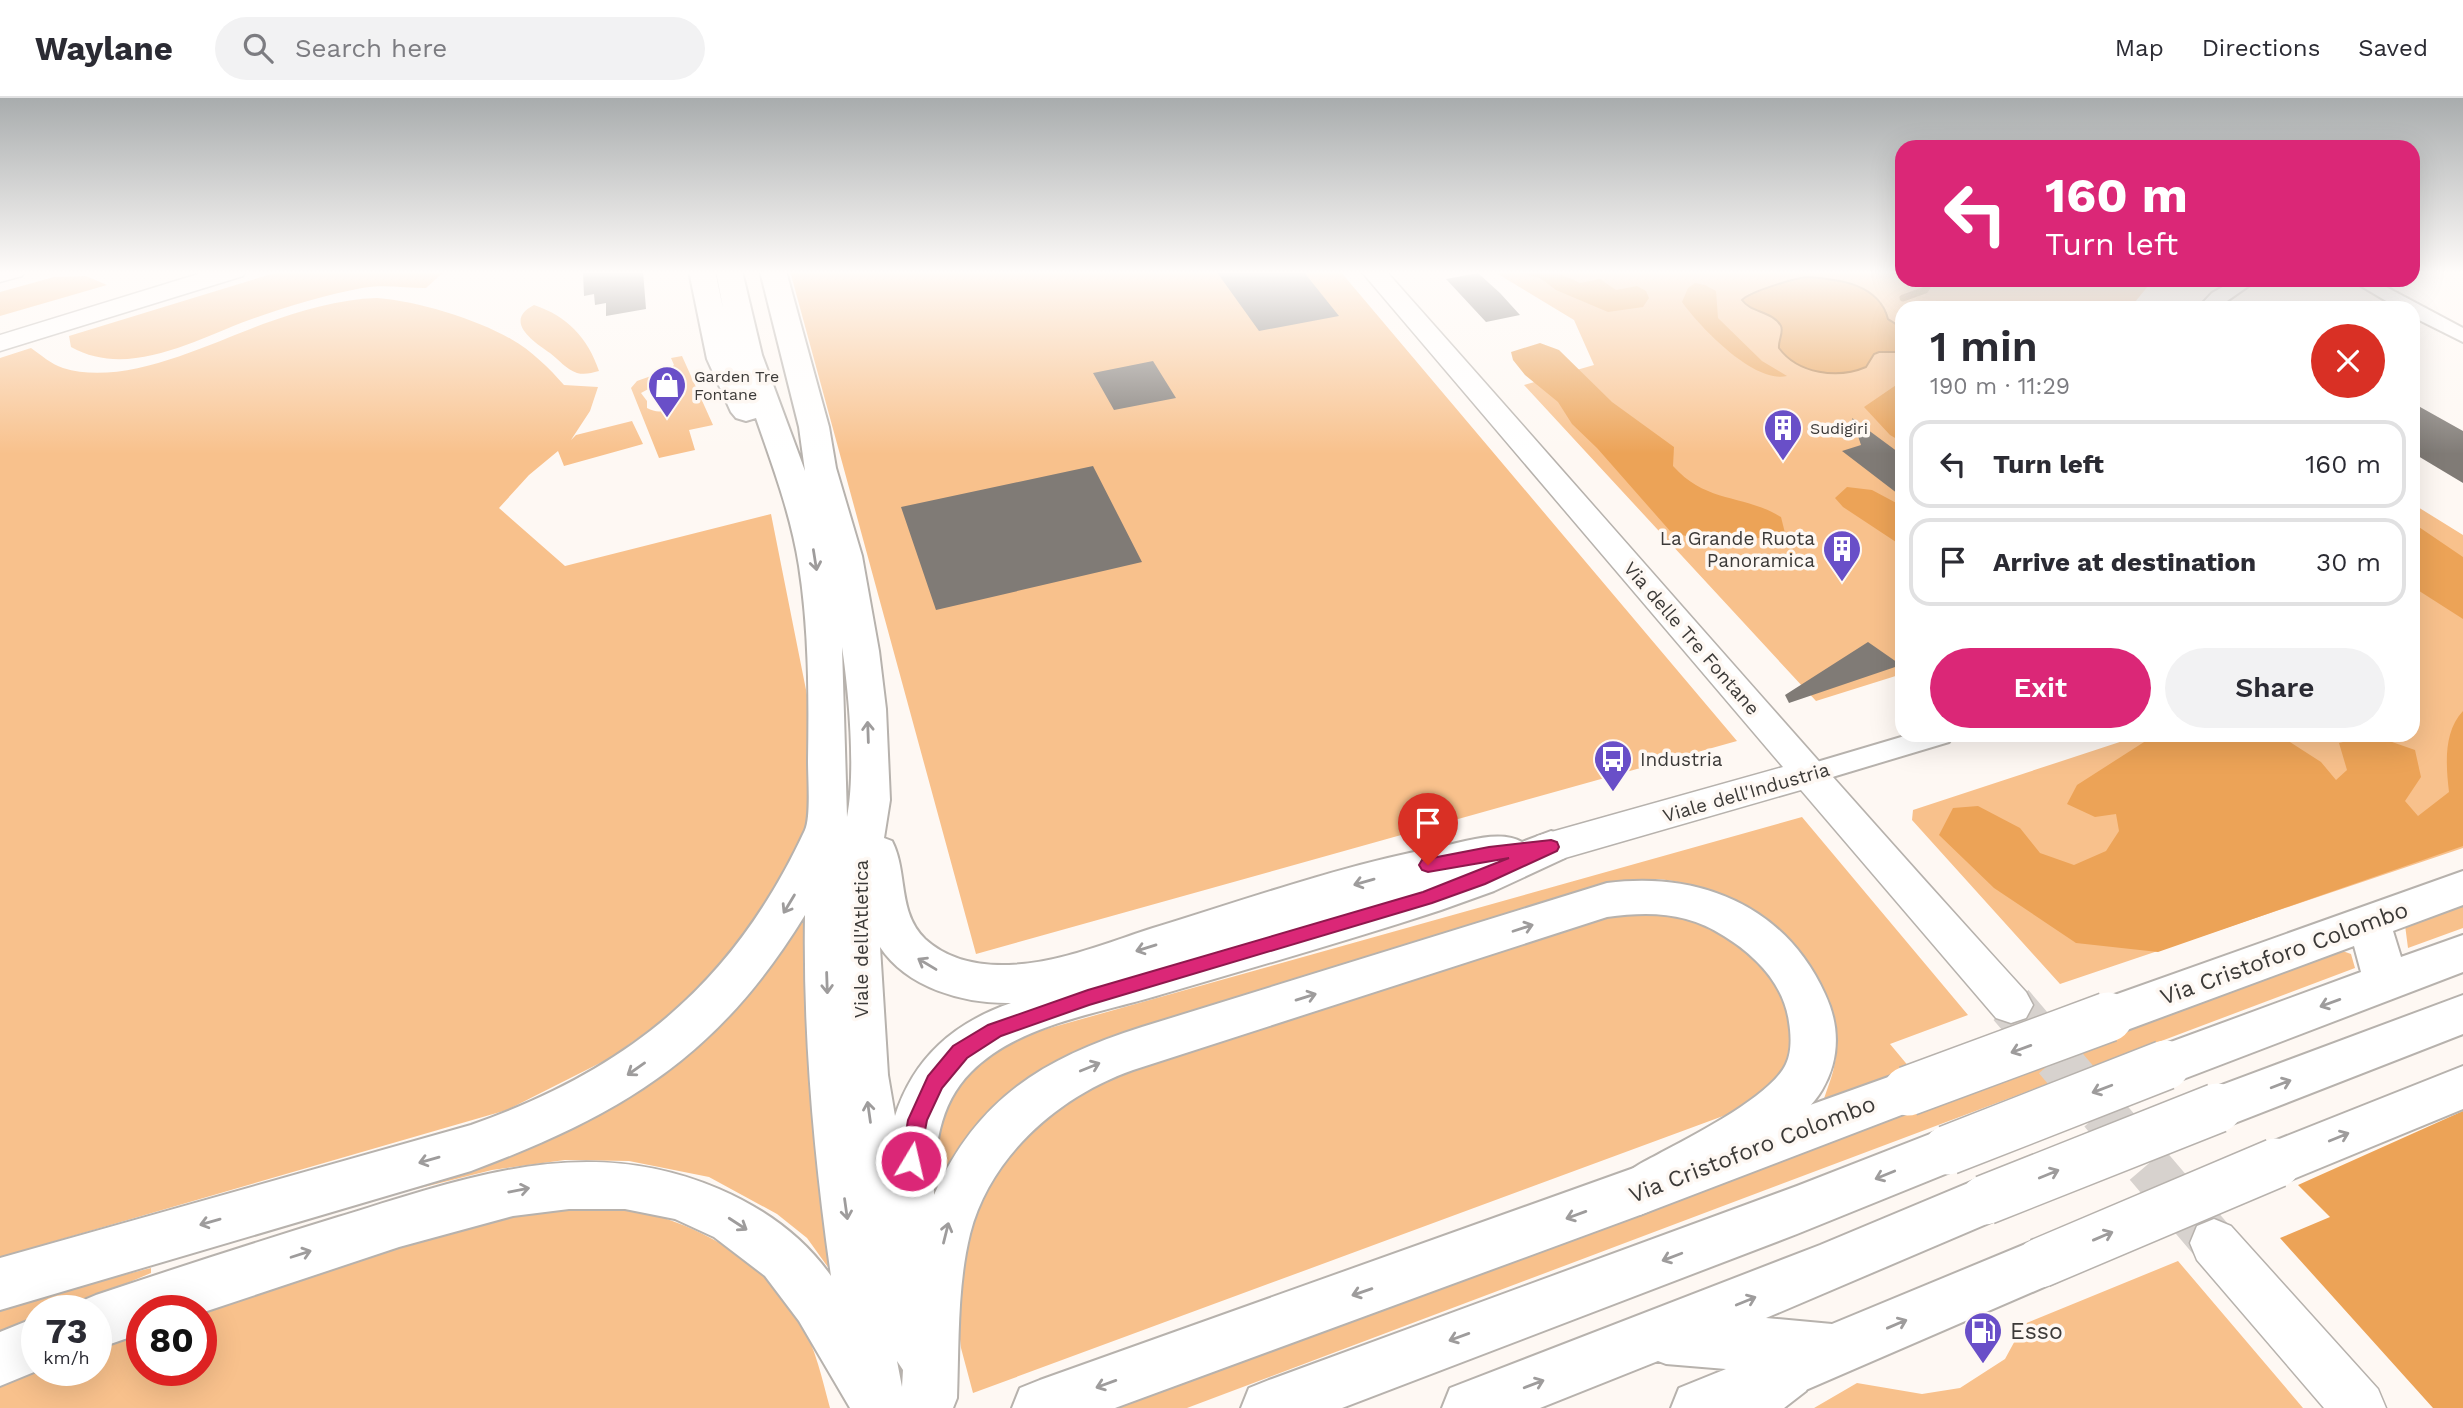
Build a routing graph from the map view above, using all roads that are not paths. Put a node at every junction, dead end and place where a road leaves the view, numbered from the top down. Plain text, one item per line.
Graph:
1 (35, 332) edge
2 (715, 332) edge
3 (743, 332) edge
4 (768, 332) edge
5 (789, 332) edge
6 (1426, 332) edge
7 (0, 343) edge
8 (809, 481) junction
9 (1916, 742) edge
10 (1809, 774) junction
11 (870, 800) junction
12 (827, 820) junction
13 (1551, 847) junction
14 (2463, 888) edge
15 (2369, 922) junction
16 (2463, 953) edge
17 (2386, 982) junction
18 (2011, 1005) tunnel mouth
19 (2454, 1024) edge
20 (2463, 1087) edge
21 (1640, 1191) junction
22 (2214, 1243) tunnel mouth
23 (0, 1284) edge
24 (112, 1317) edge
25 (915, 1322) junction
26 (1657, 1336) junction
27 (21, 1350) edge
28 (0, 1359) edge
29 (1810, 1361) junction
30 (904, 1404) edge
31 (1040, 1408) edge
32 (1269, 1408) edge
33 (1470, 1408) edge
34 (1699, 1408) edge
35 (1739, 1408) edge
36 (2359, 1408) edge

1 - 7 main road
2 - 8 main road
3 - 8 main road
4 - 8 main road
5 - 8 main road
6 - 10 main road, Via delle Tre Fontane
11 -> 8 main road, Viale dell'Atletica
8 -> 12 main road, Viale dell'Atletica
9 - 10 street, Viale dell'Industria
10 - 13 main road, Viale dell'Industria
10 - 18 main road, Via delle Tre Fontane
13 -> 11 main road
25 -> 11 main road, Viale dell'Atletica
12 -> 23 main road
12 -> 30 main road, Viale dell'Atletica
13 - 25 main road
14 - 15 main road, Via Cristoforo Colombo
15 - 17 main road
15 -> 21 main road, Via Cristoforo Colombo, bridge
16 - 17 main road
17 -> 32 main road, bridge
26 -> 19 main road, bridge
29 -> 20 main road, bridge
30 -> 21 main road
21 -> 31 main road, Via Cristoforo Colombo
22 - 36 main road
24 -> 30 main road
25 - 30 main road, Viale dell'Atletica
26 - 29 main road
33 -> 26 main road
27 - 28 main road
29 - 34 main road
29 - 35 main road

